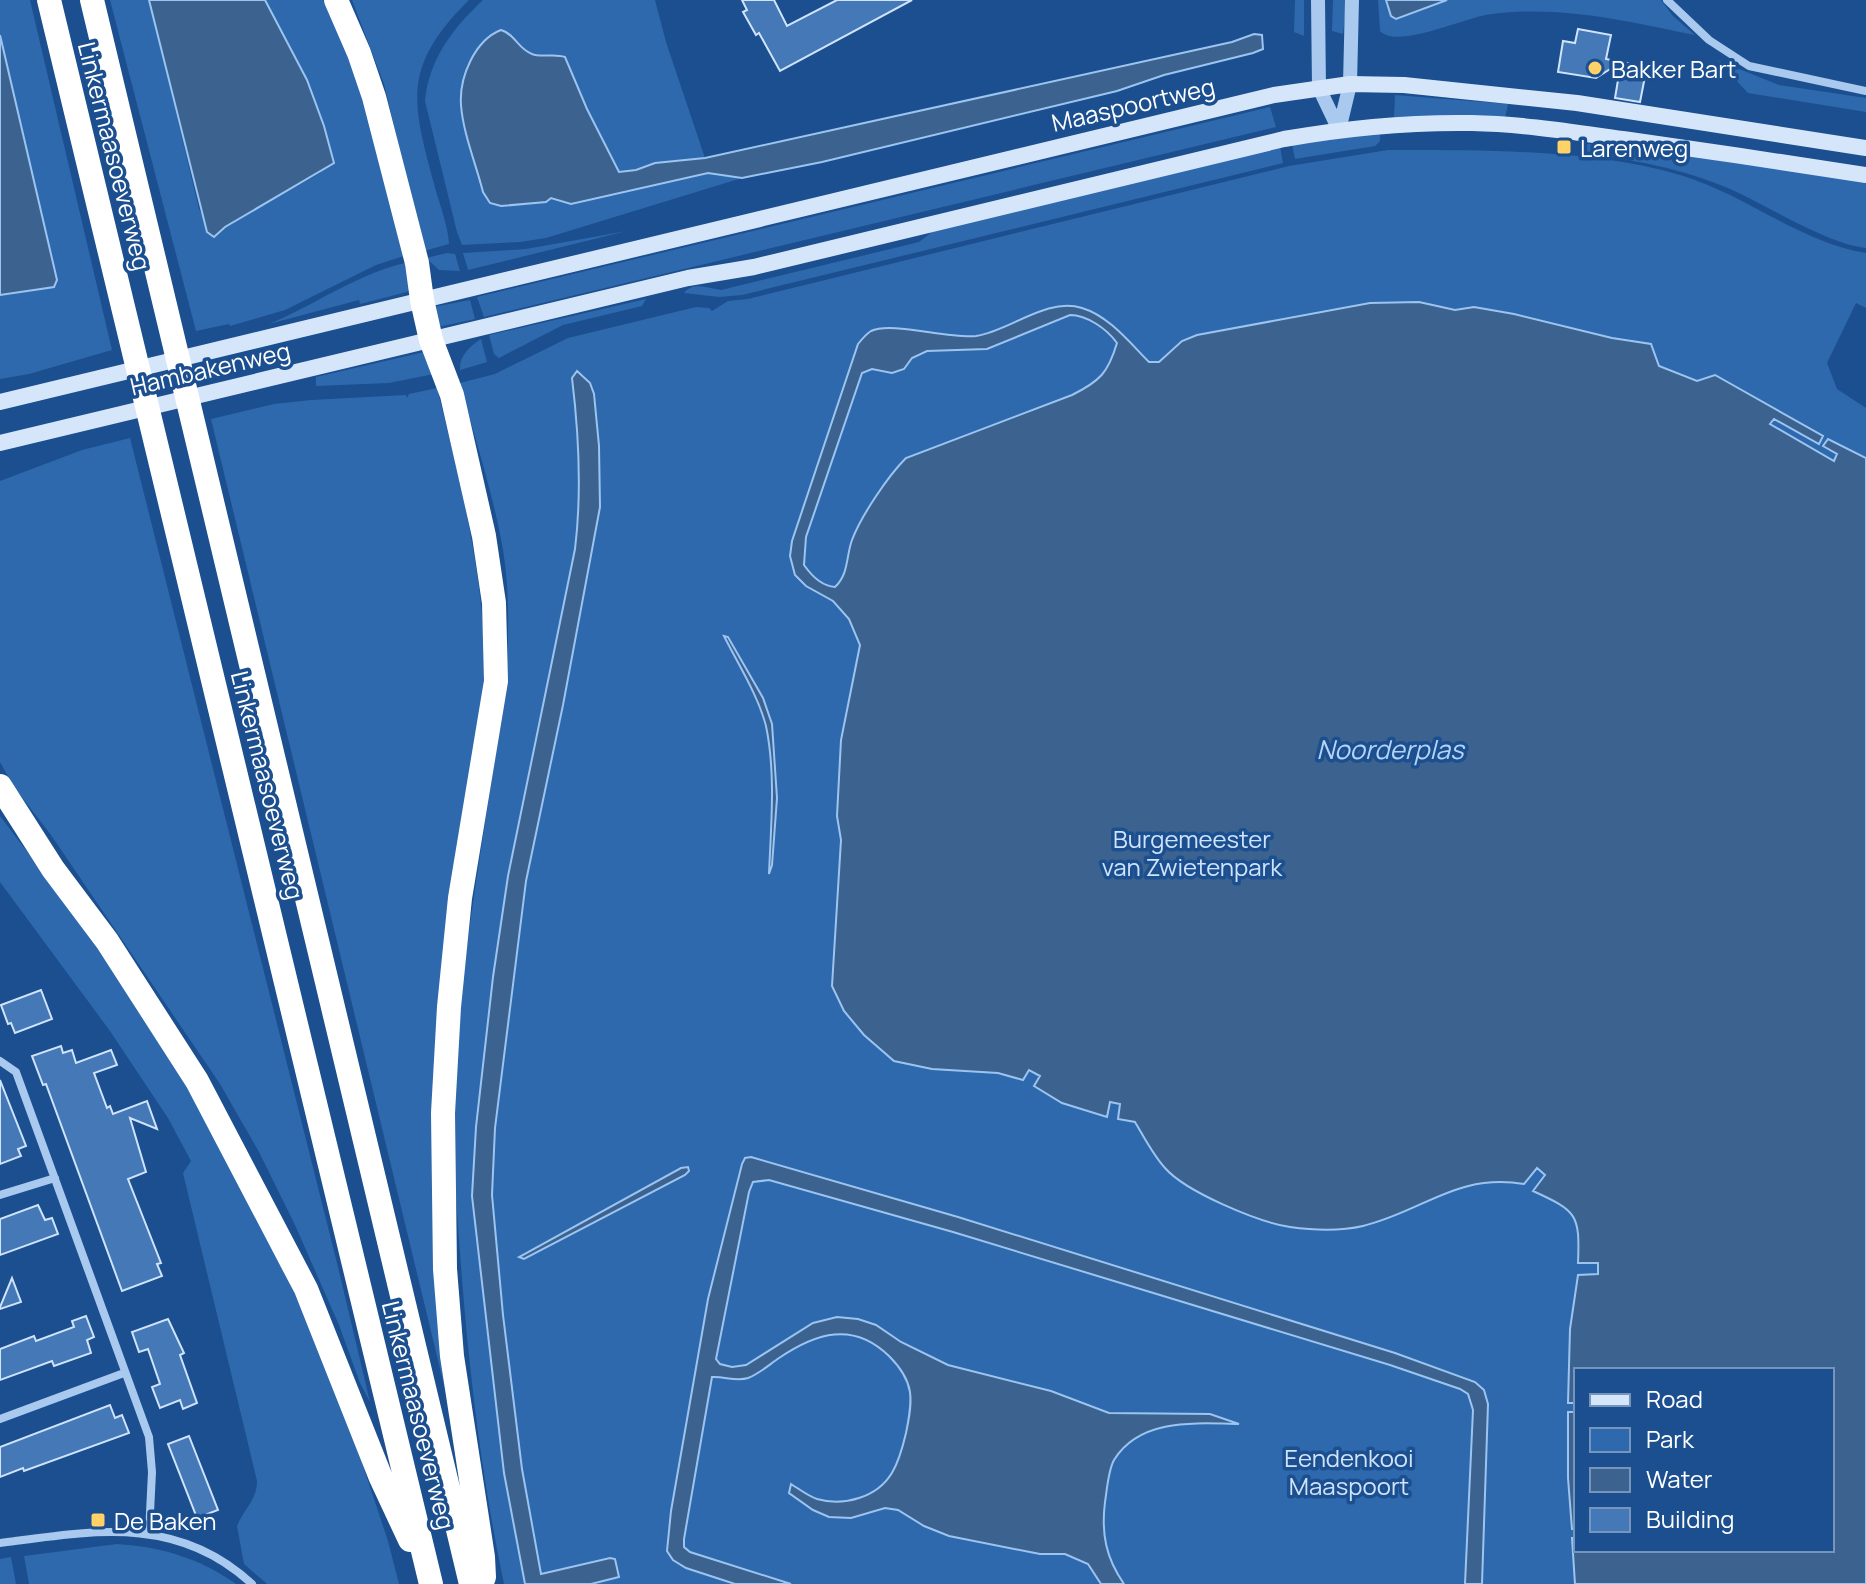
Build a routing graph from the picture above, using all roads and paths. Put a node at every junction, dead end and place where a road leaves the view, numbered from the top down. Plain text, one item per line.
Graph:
1 (49, 0) edge
2 (92, 0) edge
3 (336, 0) edge
4 (1318, 0) edge
5 (1352, 0) edge
6 (1667, 0) edge
7 (1350, 84) junction
8 (1319, 88) junction
9 (1866, 91) edge
10 (1339, 130) junction
11 (1866, 148) edge
12 (1866, 175) edge
13 (422, 300) junction
14 (431, 340) junction
15 (0, 402) edge
16 (0, 443) edge
17 (0, 786) edge
18 (0, 1061) edge
19 (55, 1178) junction
20 (0, 1195) edge
21 (124, 1373) junction
22 (0, 1419) edge
23 (149, 1533) junction
24 (0, 1543) edge
25 (252, 1584) edge
26 (431, 1584) edge
27 (471, 1584) edge
28 (481, 1584) edge

1 - 26 highway, Linkermaasoeverweg
2 - 27 highway, Linkermaasoeverweg
3 - 13 highway
4 - 8 street
5 - 7 street
6 - 9 street
7 - 8 main road, Maaspoortweg
7 - 10 street
7 - 11 main road, Maaspoortweg
8 - 10 street
8 - 13 main road, Maaspoortweg
10 - 12 main road
10 - 14 main road
13 - 14 highway
13 - 15 main road, Hambakenweg
14 - 16 main road, Hambakenweg
14 - 28 highway
17 - 26 highway
18 - 19 street
19 - 20 street
19 - 21 street
21 - 22 street
21 - 23 street
23 - 24 street
23 - 25 street

